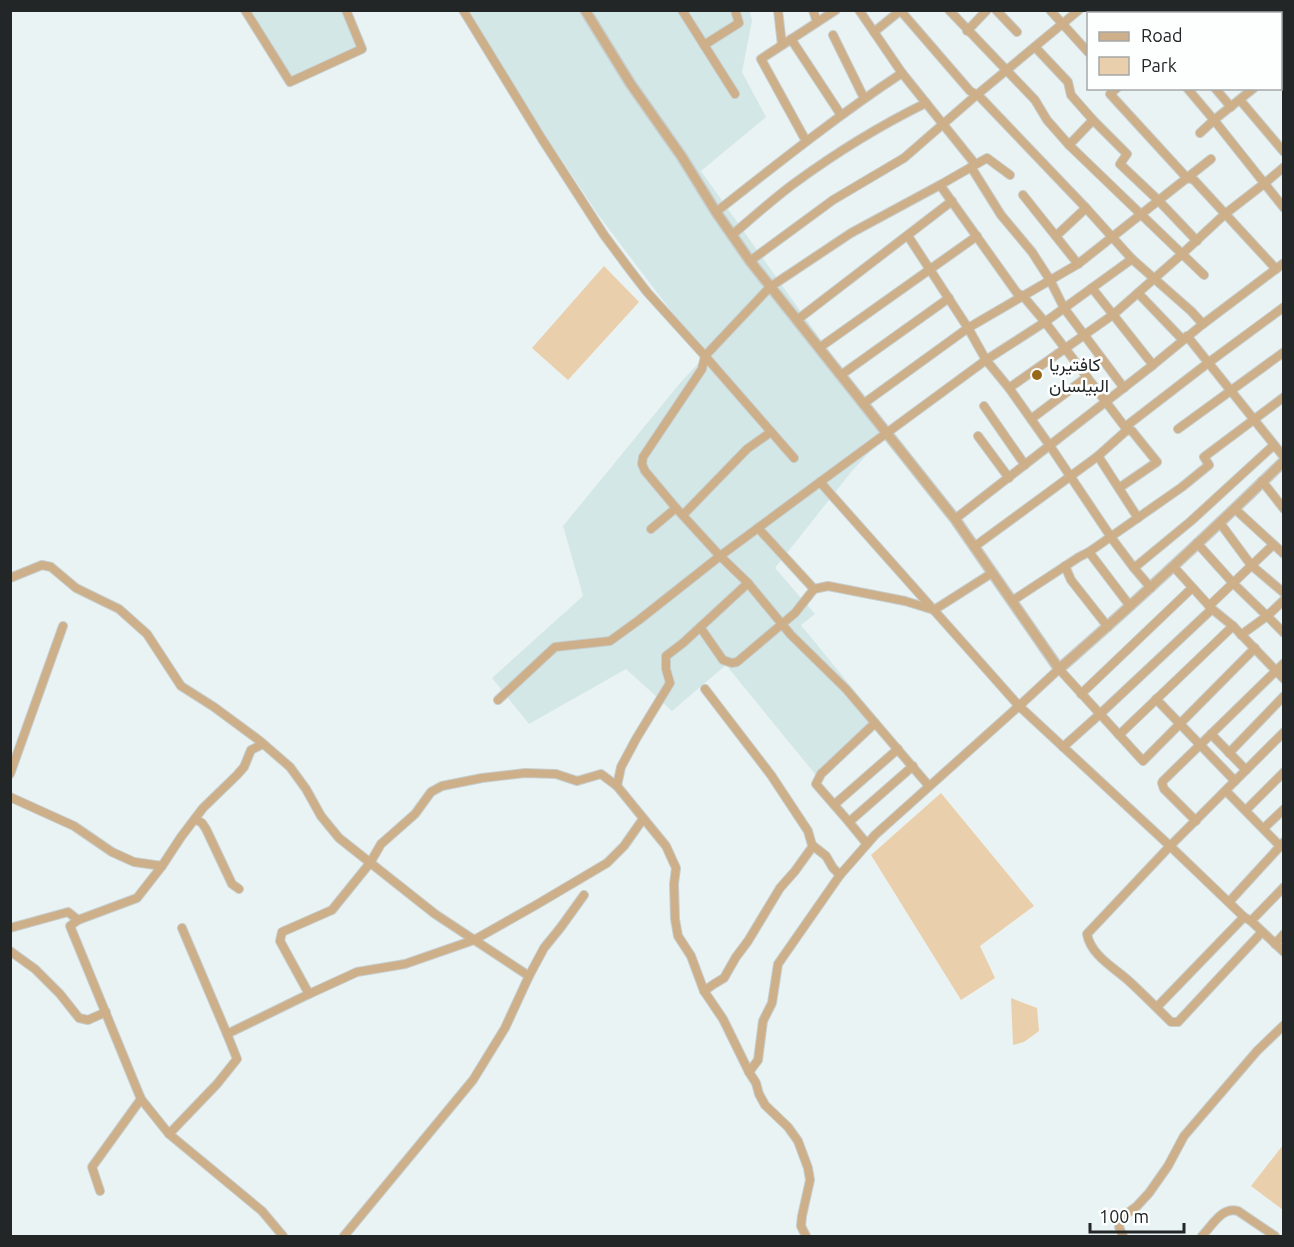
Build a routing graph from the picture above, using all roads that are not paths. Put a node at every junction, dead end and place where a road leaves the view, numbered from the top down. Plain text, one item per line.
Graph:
1 (245, 10) edge
2 (346, 10) edge
3 (463, 10) edge
4 (585, 10) edge
5 (682, 10) edge
6 (735, 10) edge
7 (778, 10) edge
8 (813, 10) edge
9 (836, 10) edge
10 (859, 10) edge
11 (949, 10) edge
12 (987, 10) edge
13 (996, 10) edge
14 (1050, 10) edge
15 (1079, 10) edge
16 (900, 11) edge
17 (817, 22) junction
18 (1062, 24) junction
19 (967, 31) junction
20 (874, 32) junction
21 (1017, 32) dead end
22 (833, 35) dead end
23 (791, 39) junction
24 (704, 45) junction
25 (782, 45) junction
26 (1035, 47) junction
27 (1087, 50) edge
28 (1282, 68) edge
29 (1006, 71) junction
30 (902, 73) junction
31 (1284, 74) edge
32 (1115, 90) edge
33 (1189, 90) edge
34 (1217, 90) edge
35 (1252, 90) edge
36 (735, 94) dead end
37 (977, 95) junction
38 (864, 98) junction
39 (1240, 100) junction
40 (926, 103) junction
41 (1231, 107) junction
42 (841, 116) junction
43 (1093, 120) junction
44 (1214, 120) junction
45 (943, 125) junction
46 (1200, 133) dead end
47 (806, 141) junction
48 (1069, 145) junction
49 (1284, 152) edge
50 (1212, 159) dead end
51 (973, 165) junction
52 (1284, 167) edge
53 (1010, 175) dead end
54 (1187, 178) junction
55 (1265, 183) junction
56 (940, 185) junction
57 (1023, 195) dead end
58 (1158, 200) junction
59 (952, 201) junction
60 (1086, 207) junction
61 (1284, 208) edge
62 (716, 212) junction
63 (1142, 214) junction
64 (1226, 214) junction
65 (732, 235) junction
66 (908, 236) junction
67 (977, 236) junction
68 (1056, 237) junction
69 (1112, 237) junction
70 (1197, 241) junction
71 (1182, 254) junction
72 (1132, 259) junction
73 (750, 261) junction
74 (1284, 263) edge
75 (1078, 264) junction
76 (930, 269) junction
77 (1276, 269) junction
78 (1204, 275) dead end
79 (1155, 279) junction
80 (1050, 280) junction
81 (770, 287) junction
82 (1092, 288) junction
83 (1138, 293) junction
84 (1023, 296) junction
85 (949, 298) junction
86 (1284, 307) edge
87 (1064, 308) junction
88 (1114, 314) junction
89 (797, 320) junction
90 (1045, 322) junction
91 (1203, 324) junction
92 (969, 328) junction
93 (1084, 335) junction
94 (1185, 338) junction
95 (819, 348) junction
96 (1066, 349) junction
97 (1284, 352) edge
98 (705, 356) junction
99 (986, 360) junction
100 (1208, 363) junction
101 (1153, 365) junction
102 (841, 375) junction
103 (1087, 377) junction
104 (1009, 388) junction
105 (1124, 388) junction
106 (1231, 391) junction
107 (1284, 397) edge
108 (1106, 402) junction
109 (863, 404) junction
110 (984, 406) dead end
111 (1031, 419) junction
112 (1254, 419) junction
113 (1126, 428) junction
114 (1178, 429) dead end
115 (771, 432) junction
116 (886, 433) junction
117 (978, 436) dead end
118 (1274, 445) junction
119 (1050, 446) junction
120 (1098, 456) junction
121 (794, 458) dead end
122 (1284, 459) edge
123 (1025, 465) junction
124 (1070, 476) junction
125 (1009, 478) junction
126 (1262, 481) junction
127 (820, 482) junction
128 (1119, 488) junction
129 (676, 508) junction
130 (1235, 509) junction
131 (1284, 509) edge
132 (683, 515) junction
133 (1138, 518) junction
134 (955, 519) junction
135 (1220, 523) junction
136 (758, 528) junction
137 (651, 529) dead end
138 (1111, 536) junction
139 (1197, 543) junction
140 (1273, 544) junction
141 (974, 547) junction
142 (1089, 552) junction
143 (1284, 554) edge
144 (720, 556) junction
145 (1251, 565) junction
146 (1065, 566) junction
147 (1173, 566) junction
148 (1134, 568) junction
149 (992, 573) junction
150 (10, 578) edge
151 (748, 583) junction
152 (1233, 583) junction
153 (1151, 588) junction
154 (1192, 588) junction
155 (814, 589) junction
156 (1284, 593) edge
157 (1284, 600) edge
158 (1012, 601) junction
159 (1130, 606) junction
160 (1211, 607) junction
161 (934, 610) junction
162 (1267, 616) junction
163 (782, 623) junction
164 (63, 626) dead end
165 (1233, 626) junction
166 (700, 627) junction
167 (1108, 627) junction
168 (1284, 633) edge
169 (1241, 635) junction
170 (1255, 648) junction
171 (1284, 663) edge
172 (1059, 669) junction
173 (1275, 669) junction
174 (1284, 679) edge
175 (705, 689) dead end
176 (1081, 694) junction
177 (1284, 696) edge
178 (1156, 699) junction
179 (498, 700) dead end
180 (1019, 706) junction
181 (1100, 714) junction
182 (875, 723) junction
183 (1180, 724) junction
184 (1284, 732) edge
185 (1210, 734) junction
186 (1119, 735) junction
187 (263, 744) junction
188 (1200, 744) junction
189 (1063, 747) junction
190 (898, 749) junction
191 (1229, 753) junction
192 (913, 766) junction
193 (1246, 770) junction
194 (1284, 772) edge
195 (10, 774) edge
196 (1235, 781) junction
197 (617, 786) junction
198 (929, 786) junction
199 (1226, 791) junction
200 (10, 797) edge
201 (834, 804) junction
202 (1284, 808) edge
203 (1246, 810) junction
204 (195, 819) junction
205 (643, 819) junction
206 (1196, 821) junction
207 (849, 822) junction
208 (1264, 828) junction
209 (867, 844) junction
210 (1282, 844) edge
211 (813, 846) junction
212 (1170, 846) junction
213 (370, 863) junction
214 (162, 866) junction
215 (840, 875) junction
216 (1284, 887) edge
217 (239, 889) dead end
218 (584, 895) dead end
219 (1229, 902) junction
220 (1247, 919) junction
221 (78, 920) junction
222 (10, 928) edge
223 (182, 928) dead end
224 (1262, 932) junction
225 (1284, 934) edge
226 (474, 940) junction
227 (1275, 944) junction
228 (10, 951) edge
229 (1284, 952) edge
230 (529, 976) junction
231 (704, 991) junction
232 (309, 994) junction
233 (1157, 1007) junction
234 (106, 1012) junction
235 (1284, 1025) edge
236 (227, 1035) junction
237 (749, 1072) junction
238 (141, 1099) junction
239 (169, 1134) junction
240 (100, 1191) dead end
241 (283, 1236) edge
242 (344, 1236) edge
243 (806, 1236) edge
244 (1123, 1236) edge
245 (1202, 1236) edge
246 (1275, 1236) edge

1 - 2 street
3 - 98 street
4 - 62 street
5 - 24 street
6 - 24 street
7 - 25 street
8 - 17 street
9 - 17 street
10 - 20 street
11 - 19 street
12 - 19 street
13 - 21 street
14 - 18 street
15 - 18 street
16 - 20 street
16 - 37 street
17 - 23 street
18 - 26 street
18 - 27 street
19 - 29 street
20 - 30 street
22 - 38 street
23 - 25 street
23 - 42 street
24 - 36 street
25 - 47 street
26 - 29 street
26 - 43 street
28 - 31 street
29 - 37 street
29 - 48 street
30 - 38 street
30 - 40 street
32 - 54 street
33 - 44 street
34 - 41 street
35 - 39 street
37 - 45 street
37 - 60 street
38 - 42 street
39 - 41 street
39 - 49 street
40 - 45 street
40 - 65 street
41 - 44 street
42 - 47 street
43 - 48 street
43 - 58 street
44 - 46 street
44 - 55 street
45 - 51 street
45 - 73 street
47 - 62 street
48 - 63 street
50 - 54 street
51 - 53 street
51 - 56 street
51 - 80 street
52 - 55 street
54 - 58 street
54 - 64 street
55 - 61 street
55 - 64 street
56 - 59 street
56 - 81 street
57 - 68 street
58 - 63 street
58 - 70 street
59 - 66 street
59 - 67 street
60 - 68 street
60 - 69 street
62 - 65 street
63 - 69 street
63 - 71 street
64 - 70 street
64 - 77 street
65 - 73 street
66 - 76 street
66 - 89 street
67 - 76 street
67 - 84 street
68 - 75 street
69 - 72 street
69 - 75 street
70 - 71 street
71 - 78 street
71 - 79 street
72 - 79 street
72 - 82 street
73 - 81 street
74 - 77 street
75 - 80 street
76 - 85 street
76 - 95 street
77 - 91 street
79 - 83 street
79 - 91 street
80 - 84 street
80 - 87 street
81 - 89 street
81 - 98 street
82 - 87 street
82 - 88 street
83 - 88 street
83 - 94 street
84 - 90 street
84 - 92 street
85 - 92 street
85 - 102 street
86 - 100 street
87 - 90 street
87 - 93 street
88 - 93 street
88 - 101 street
89 - 95 street
90 - 96 street
90 - 99 street
91 - 94 street
92 - 99 street
92 - 109 street
93 - 96 street
93 - 105 street
94 - 100 street
94 - 101 street
95 - 102 street
96 - 103 street
96 - 104 street
97 - 106 street
98 - 115 street
98 - 129 street
99 - 104 street
99 - 116 street
100 - 106 street
100 - 113 street
101 - 105 street
102 - 109 street
103 - 108 street
103 - 111 street
104 - 111 street
105 - 108 street
106 - 112 street
106 - 114 street
107 - 112 street
108 - 113 street
108 - 119 street
109 - 116 street
110 - 123 street
111 - 119 street
112 - 118 street
112 - 133 street
113 - 120 street
113 - 128 street
115 - 121 street
115 - 132 street
116 - 127 street
116 - 134 street
117 - 125 street
118 - 122 street
118 - 148 street
119 - 123 street
119 - 124 street
120 - 124 street
120 - 128 street
122 - 126 street
123 - 125 street
124 - 138 street
124 - 141 street
125 - 134 street
126 - 130 street
126 - 131 street
127 - 136 street
127 - 161 street
128 - 133 street
129 - 132 street
129 - 137 street
130 - 135 street
130 - 140 street
132 - 144 street
133 - 138 street
134 - 141 street
135 - 139 street
135 - 145 street
136 - 144 street
136 - 155 street
138 - 142 street
138 - 148 street
139 - 147 street
139 - 152 street
140 - 143 street
140 - 145 street
141 - 149 street
142 - 146 street
142 - 159 street
144 - 151 street
144 - 179 street
145 - 152 street
145 - 156 street
146 - 158 street
146 - 167 street
147 - 153 street
147 - 154 street
148 - 153 street
149 - 158 street
149 - 161 street
150 - 187 street
151 - 163 street
151 - 166 street
152 - 160 street
152 - 162 street
153 - 159 street
154 - 160 street
154 - 176 street
155 - 161 street
155 - 163 street
157 - 162 street
158 - 172 street
159 - 167 street
160 - 165 street
160 - 181 street
161 - 180 street
162 - 168 street
162 - 169 street
163 - 166 street
163 - 182 street
164 - 195 street
165 - 169 street
165 - 178 street
166 - 197 street
167 - 172 street
169 - 170 street
170 - 173 street
170 - 183 street
171 - 173 street
172 - 176 street
172 - 180 street
173 - 174 street
173 - 185 street
175 - 211 street
176 - 181 street
177 - 191 street
178 - 183 street
178 - 186 street
180 - 189 street
180 - 198 street
181 - 186 street
181 - 189 street
182 - 190 street
182 - 201 street
183 - 186 street
183 - 188 street
184 - 193 street
185 - 188 street
185 - 191 street
187 - 204 street
187 - 213 street
188 - 196 street
188 - 206 street
189 - 212 street
190 - 192 street
190 - 201 street
191 - 193 street
192 - 198 street
192 - 207 street
193 - 196 street
194 - 203 street
196 - 199 street
197 - 205 street
197 - 213 street
198 - 209 street
199 - 203 street
199 - 206 street
200 - 214 street
201 - 207 street
202 - 208 street
203 - 208 street
204 - 214 street
204 - 217 street
205 - 226 street
205 - 231 street
206 - 212 street
207 - 209 street
208 - 210 street
209 - 215 street
210 - 219 street
211 - 215 street
211 - 231 street
212 - 219 street
212 - 233 street
213 - 226 street
213 - 232 street
214 - 221 street
215 - 237 street
216 - 220 street
218 - 230 street
219 - 220 street
220 - 224 street
220 - 233 street
221 - 222 street
221 - 234 street
223 - 236 street
224 - 227 street
224 - 233 street
225 - 227 street
226 - 230 street
226 - 232 street
227 - 229 street
228 - 234 street
230 - 242 street
231 - 237 street
232 - 236 street
234 - 238 street
235 - 244 street
236 - 239 street
237 - 243 street
238 - 239 street
238 - 240 street
239 - 241 street
245 - 246 street

